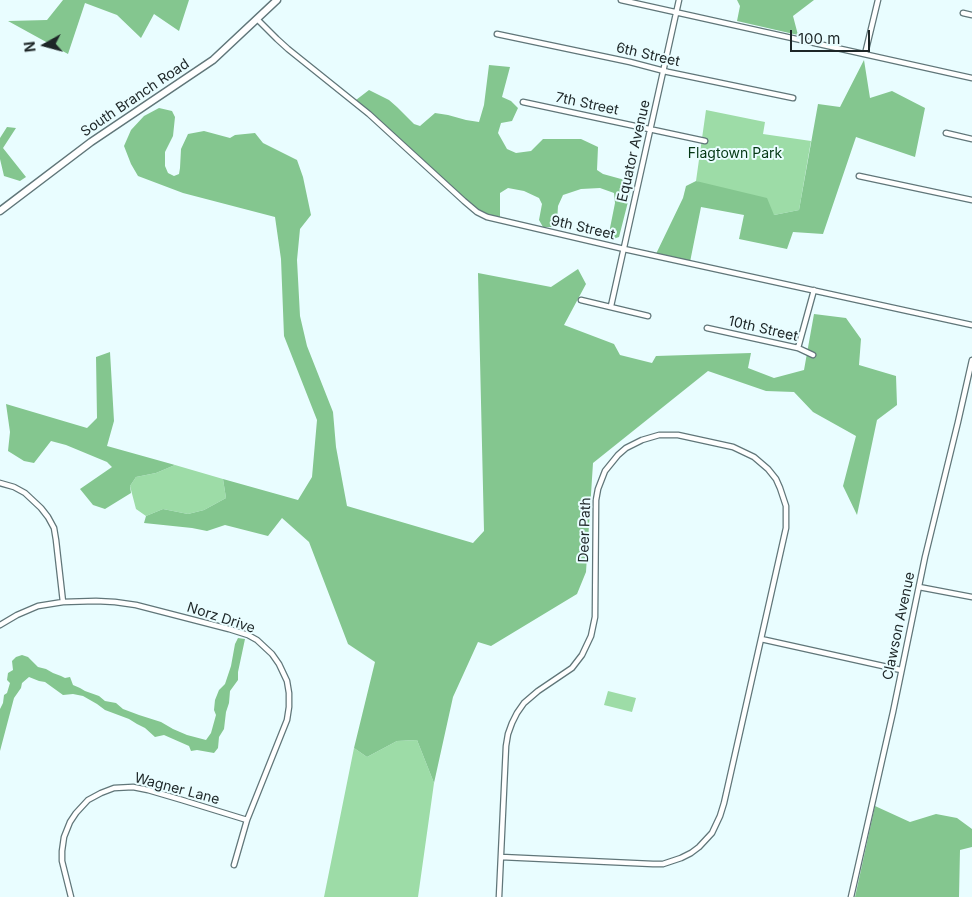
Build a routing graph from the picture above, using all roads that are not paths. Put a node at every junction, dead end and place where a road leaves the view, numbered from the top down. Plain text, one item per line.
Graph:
1 (278, 0) edge
2 (621, 0) edge
3 (679, 0) edge
4 (878, 0) edge
5 (677, 12) junction
6 (963, 13) dead end
7 (972, 15) edge
8 (257, 19) junction
9 (497, 34) dead end
10 (865, 54) junction
11 (664, 71) junction
12 (972, 78) edge
13 (793, 98) dead end
14 (524, 102) dead end
15 (650, 130) junction
16 (946, 133) dead end
17 (972, 139) edge
18 (705, 141) dead end
19 (859, 176) dead end
20 (972, 200) edge
21 (0, 211) edge
22 (624, 249) junction
23 (814, 290) junction
24 (581, 300) dead end
25 (611, 306) junction
26 (648, 316) dead end
27 (972, 326) edge
28 (707, 328) dead end
29 (798, 348) junction
30 (813, 355) dead end
31 (972, 360) edge
32 (0, 483) edge
33 (919, 587) junction
34 (972, 597) edge
35 (63, 602) junction
36 (0, 625) edge
37 (761, 639) junction
38 (901, 670) junction
39 (247, 820) junction
40 (501, 857) junction
41 (234, 865) dead end
42 (71, 897) edge
43 (499, 897) edge
44 (851, 897) edge

1 - 8 street, South Branch Road
2 - 5 street
3 - 5 street, Equator Avenue
4 - 10 street
5 - 10 street
5 - 11 street, Equator Avenue
6 - 7 street
8 - 21 street, South Branch Road
8 - 22 street, 9th Street
9 - 11 street, 6th Street
10 - 12 street
11 - 13 street, 6th Street
11 - 15 street, Equator Avenue
14 - 15 street, 7th Street
15 - 18 street, 7th Street
15 - 22 street, Equator Avenue
16 - 17 street
19 - 20 street
22 - 23 street, 9th Street
22 - 25 street, Equator Avenue
23 - 27 street, 9th Street
23 - 29 street
24 - 25 street
25 - 26 street
28 - 29 street, 10th Street
29 - 30 street, 10th Street
31 - 33 street, Clawson Avenue
32 - 35 street
33 - 34 street
33 - 38 street, Clawson Avenue
35 - 36 street, Norz Drive
35 - 39 street, Norz Drive
37 - 38 street
37 - 40 street, Deer Path
37 - 40 street, Deer Path
38 - 44 street, Clawson Avenue
39 - 41 street, Norz Drive
39 - 42 street, Wagner Lane
40 - 43 street, Deer Path

